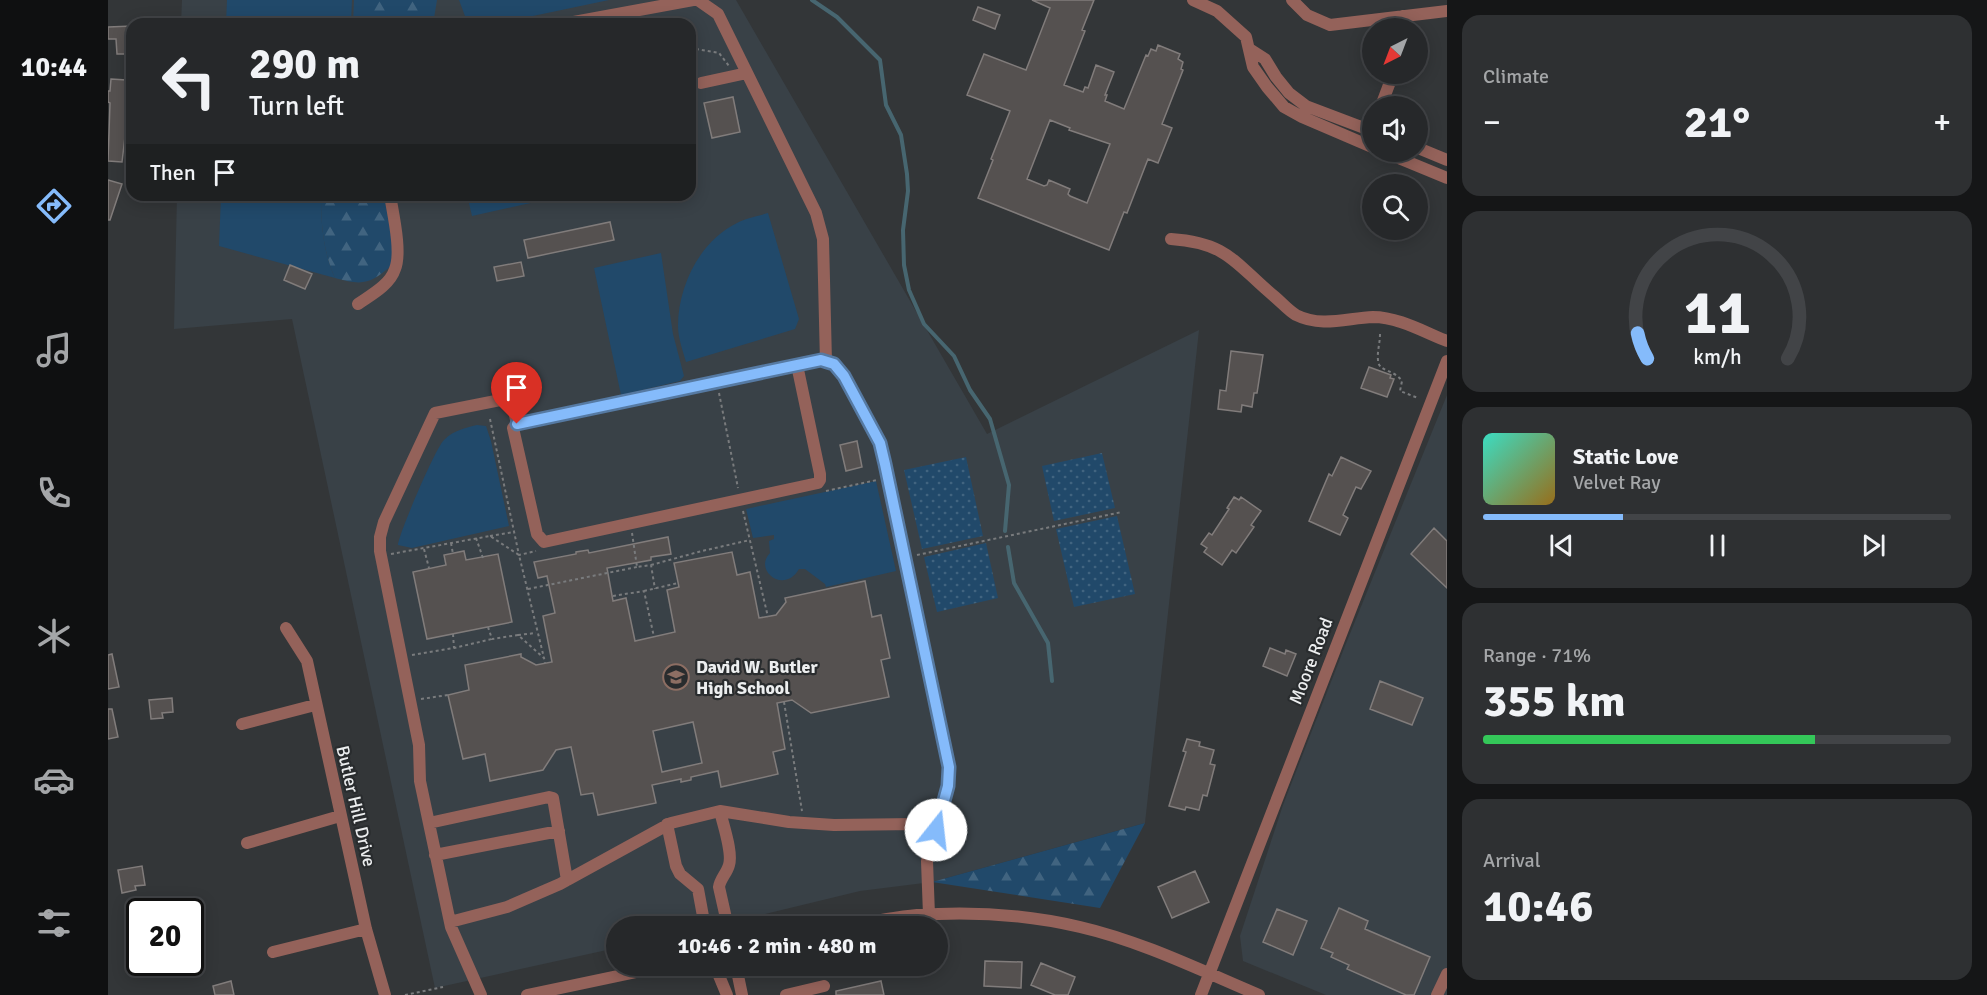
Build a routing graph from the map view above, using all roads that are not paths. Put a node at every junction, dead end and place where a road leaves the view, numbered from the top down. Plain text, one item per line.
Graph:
1 (693, 0) edge
2 (698, 0) edge
3 (1192, 0) edge
4 (1292, 0) edge
5 (1447, 11) edge
6 (596, 18) edge
7 (1420, 18) edge
8 (1362, 24) edge
9 (1251, 50) junction
10 (742, 74) junction
11 (701, 83) dead end
12 (1362, 126) edge
13 (1362, 142) edge
14 (1428, 152) edge
15 (1447, 160) edge
16 (1408, 162) edge
17 (1447, 178) edge
18 (391, 201) edge
19 (1171, 239) dead end
20 (358, 304) dead end
21 (1447, 341) edge
22 (1447, 361) edge
23 (826, 362) junction
24 (797, 365) junction
25 (517, 424) junction
26 (286, 628) dead end
27 (315, 705) junction
28 (242, 724) dead end
29 (720, 811) junction
30 (340, 816) junction
31 (429, 823) junction
32 (667, 824) junction
33 (936, 830) junction
34 (559, 831) junction
35 (247, 843) dead end
36 (435, 855) junction
37 (567, 880) junction
38 (720, 881) junction
39 (693, 885) junction
40 (929, 915) junction
41 (703, 916) edge
42 (726, 916) edge
43 (918, 916) edge
44 (450, 922) junction
45 (366, 929) junction
46 (273, 952) dead end
47 (1210, 974) junction
48 (1447, 974) edge
49 (617, 976) edge
50 (719, 976) edge
51 (738, 976) edge
52 (824, 986) dead end
53 (385, 995) edge
54 (481, 995) edge
55 (527, 995) edge
56 (728, 995) edge
57 (742, 995) edge
58 (786, 995) edge
59 (1201, 995) edge
60 (1259, 995) edge
61 (1437, 995) edge

1 - 6 street
2 - 10 street
3 - 9 street
4 - 8 street
5 - 7 street
9 - 12 street
9 - 13 street
10 - 11 street
10 - 23 street
14 - 15 street
16 - 17 street
18 - 20 street
19 - 21 street
22 - 47 street, Moore Road
23 - 24 street
23 - 33 street
24 - 25 street
24 - 25 street
25 - 31 street
26 - 27 street, Butler Hill Drive
27 - 28 street
27 - 30 street, Butler Hill Drive
29 - 32 street
29 - 33 street
29 - 38 street
30 - 35 street
30 - 45 street, Butler Hill Drive
31 - 34 street
31 - 36 street
32 - 37 street
32 - 39 street
33 - 40 street
34 - 36 street
34 - 37 street
36 - 44 street
37 - 44 street
38 - 39 street
38 - 42 street
39 - 41 street
40 - 43 street
40 - 47 street
44 - 54 street
45 - 46 street
45 - 53 street, Butler Hill Drive
47 - 59 street, Moore Road
47 - 60 street
48 - 61 street
49 - 55 street
50 - 56 street
51 - 57 street
52 - 58 street

